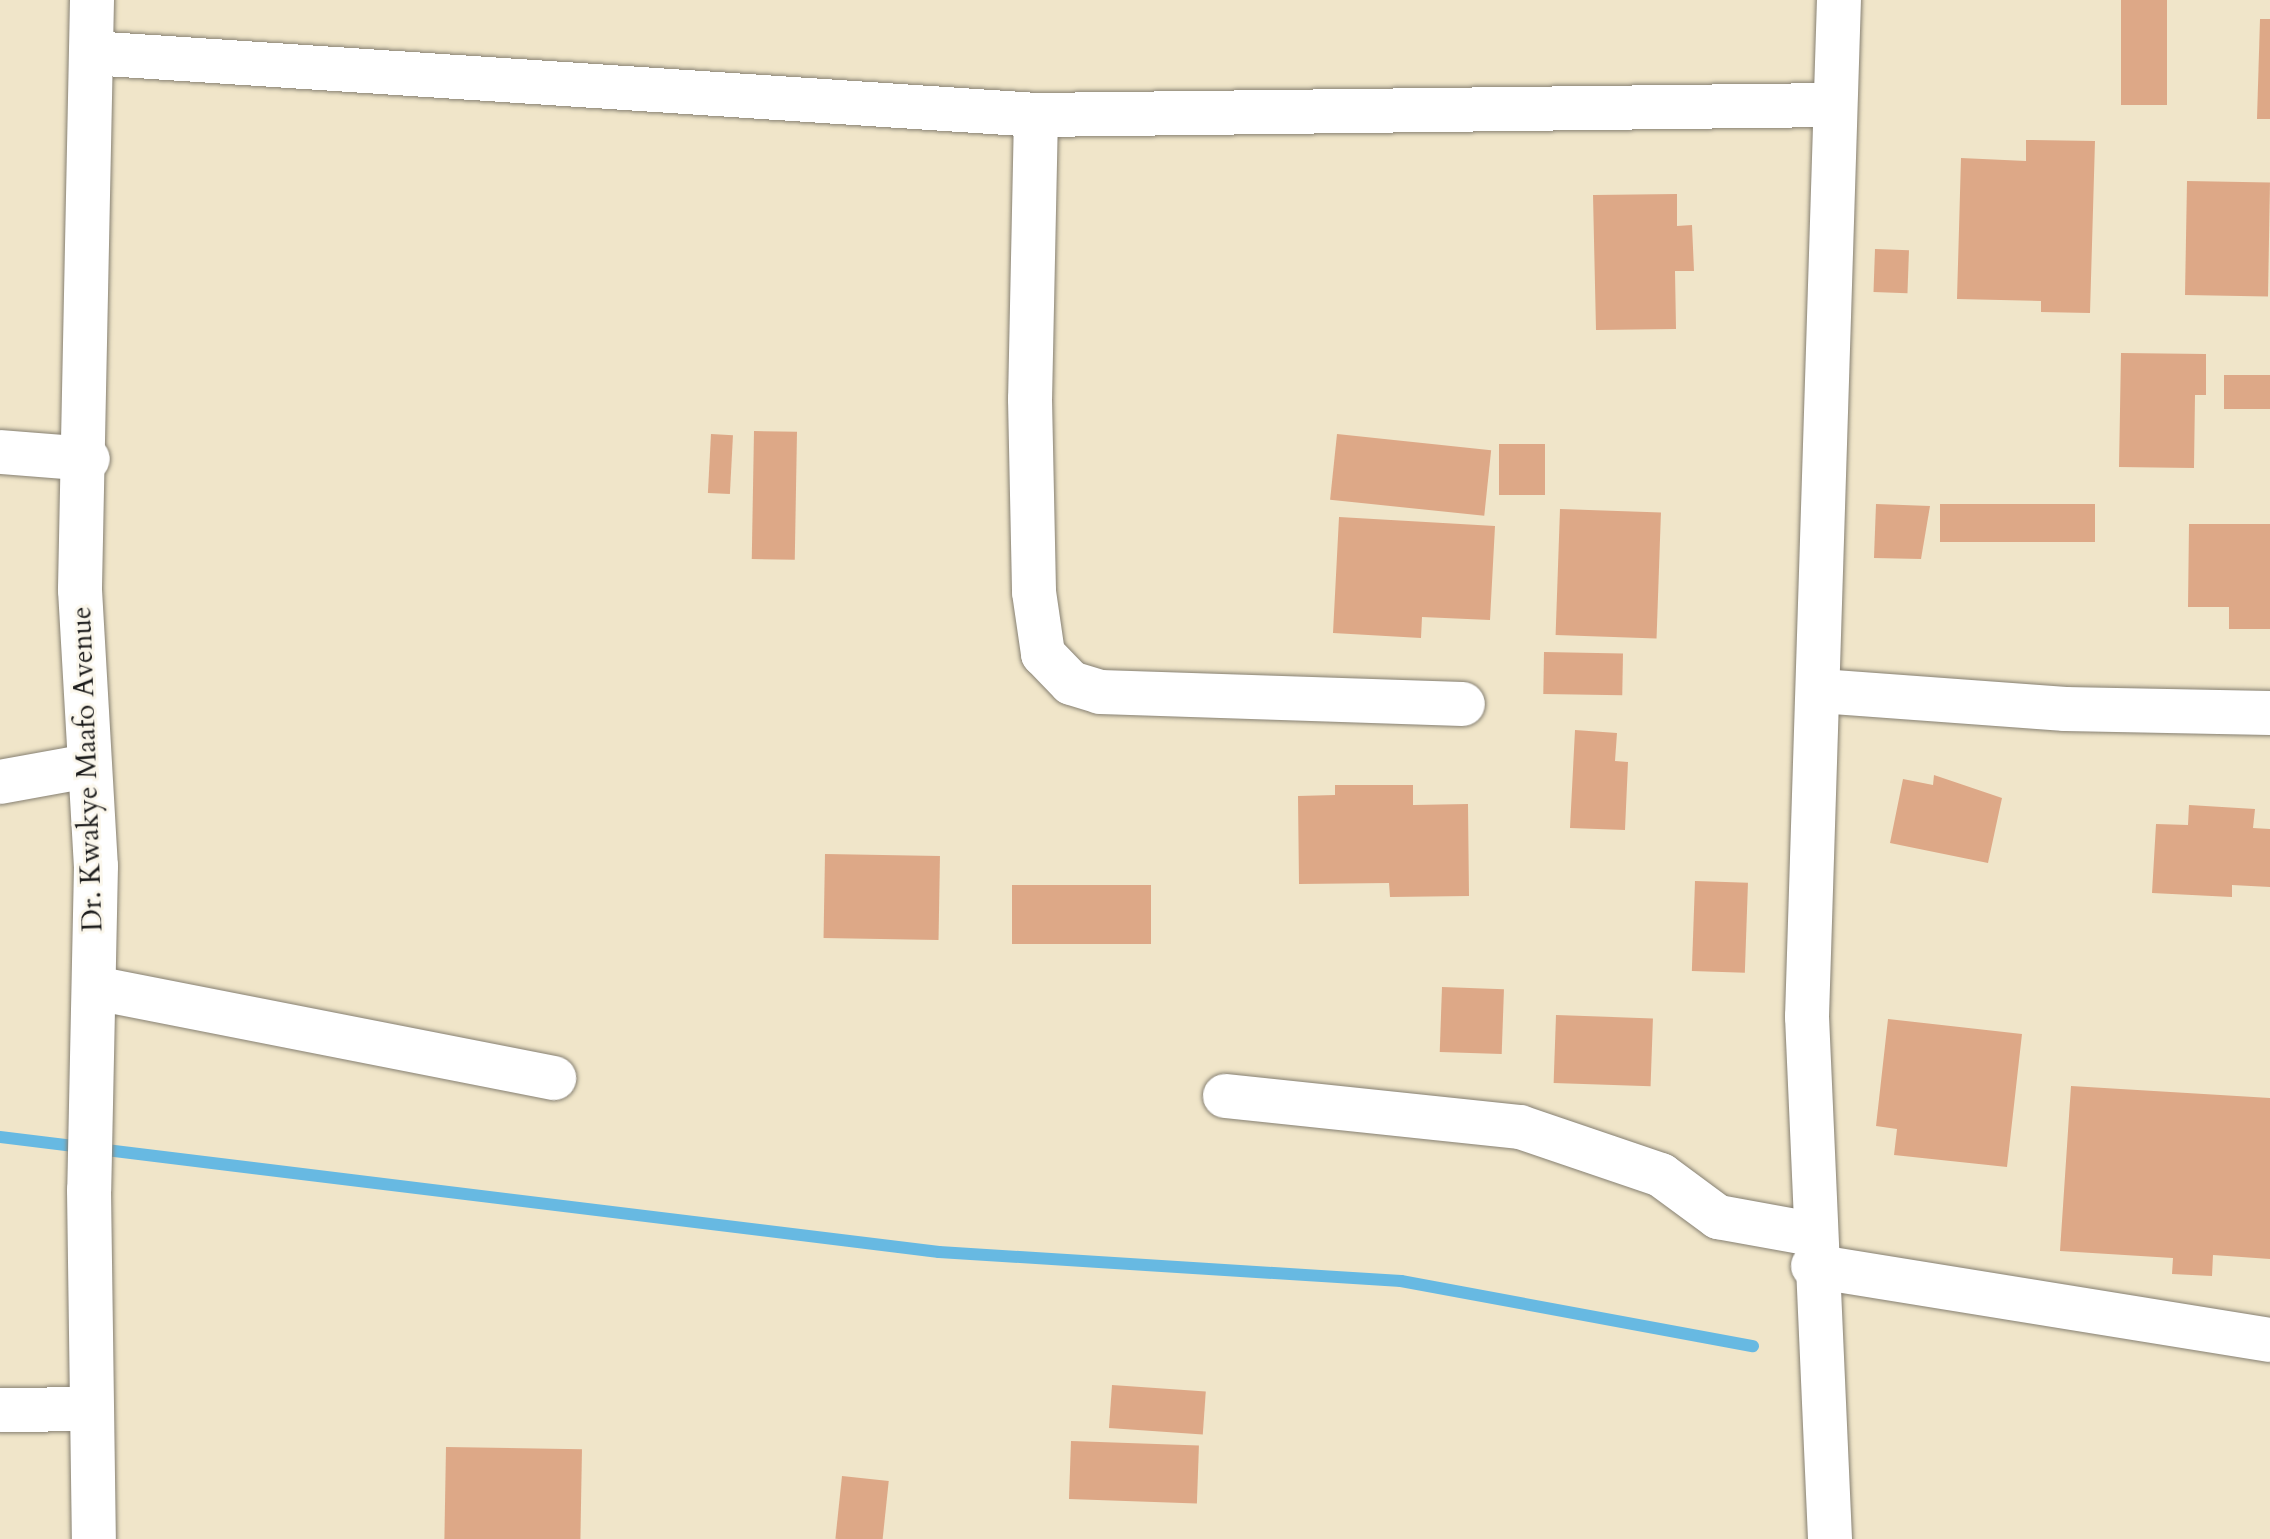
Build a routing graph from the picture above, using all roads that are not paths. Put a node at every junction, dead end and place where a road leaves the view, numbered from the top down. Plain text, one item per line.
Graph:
1 (92, 0) edge
2 (1839, 0) edge
3 (91, 53) junction
4 (1832, 105) junction
5 (1036, 115) junction
6 (0, 452) edge
7 (88, 459) junction
8 (1820, 691) junction
9 (1463, 704) dead end
10 (2270, 713) edge
11 (88, 766) junction
12 (0, 782) edge
13 (95, 988) junction
14 (554, 1078) dead end
15 (1225, 1096) dead end
16 (1812, 1250) junction
17 (2270, 1340) edge
18 (91, 1409) junction
19 (0, 1410) edge
20 (94, 1539) edge
21 (1830, 1539) edge

1 - 3 street, Dr. Kwakye Maafo Avenue
2 - 4 street
3 - 5 street
3 - 7 street, Dr. Kwakye Maafo Avenue
4 - 5 street
4 - 8 street
5 - 9 street
6 - 7 street
7 - 11 street, Dr. Kwakye Maafo Avenue
8 - 10 street
8 - 16 street
11 - 12 street
11 - 13 street, Dr. Kwakye Maafo Avenue
13 - 14 street
13 - 18 street, Dr. Kwakye Maafo Avenue
15 - 16 street
16 - 17 street
16 - 21 street
18 - 19 street
18 - 20 street, Dr. Kwakye Maafo Avenue

